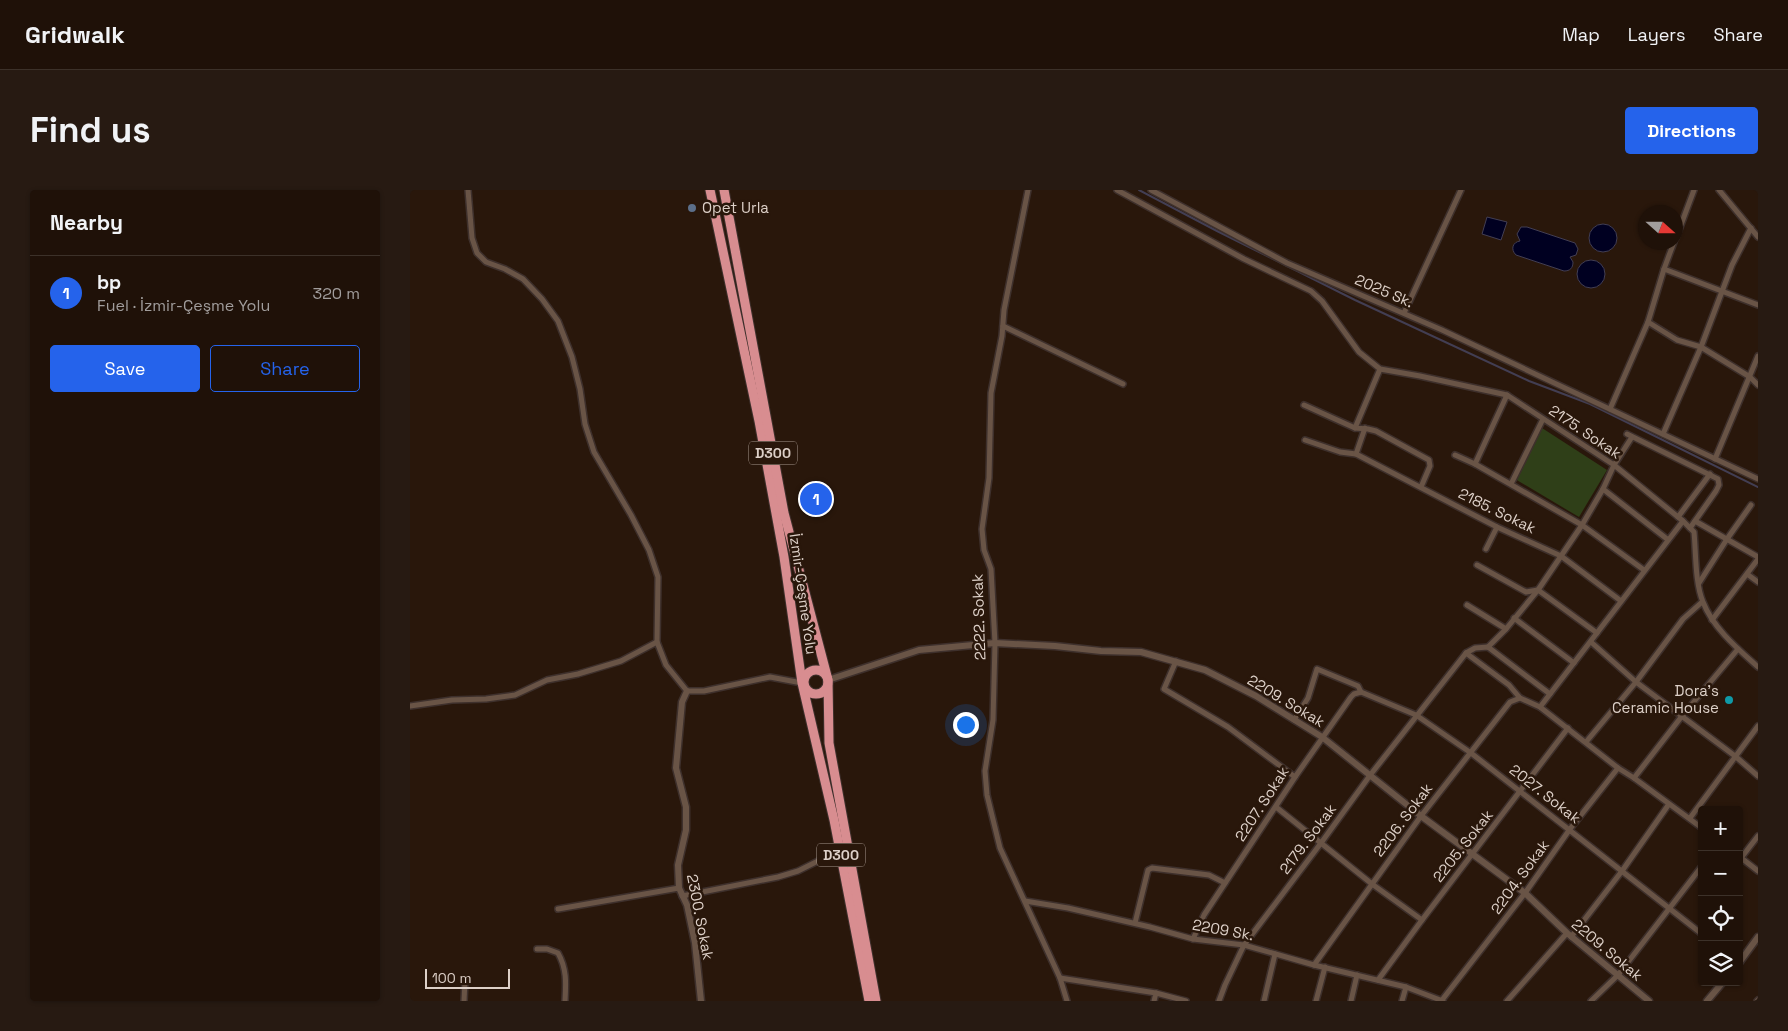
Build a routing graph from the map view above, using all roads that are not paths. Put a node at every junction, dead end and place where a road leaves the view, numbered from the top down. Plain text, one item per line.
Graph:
1 (468, 190) edge
2 (710, 190) edge
3 (1028, 190) edge
4 (1117, 190) edge
5 (1151, 190) edge
6 (1461, 190) edge
7 (1694, 190) edge
8 (1719, 190) edge
9 (725, 191) edge
10 (1683, 219) edge
11 (1751, 228) junction
12 (1758, 237) edge
13 (1671, 250) edge
14 (1664, 269) junction
15 (1721, 292) junction
16 (1758, 305) edge
17 (1404, 313) junction
18 (1648, 322) junction
19 (1003, 326) junction
20 (1701, 347) junction
21 (1758, 356) edge
22 (1380, 369) junction
23 (1750, 376) junction
24 (1122, 384) dead end
25 (1758, 385) edge
26 (1507, 396) junction
27 (1304, 405) dead end
28 (1610, 409) junction
29 (1543, 419) junction
30 (1355, 428) junction
31 (1365, 428) junction
32 (1626, 434) dead end
33 (1663, 434) junction
34 (1632, 437) junction
35 (1305, 440) dead end
36 (1356, 454) junction
37 (1455, 455) dead end
38 (1715, 459) junction
39 (1475, 464) junction
40 (1614, 465) junction
41 (1710, 474) junction
42 (1758, 479) edge
43 (1511, 484) junction
44 (1421, 487) junction
45 (1603, 490) junction
46 (1751, 505) dead end
47 (1680, 519) junction
48 (1695, 521) junction
49 (1582, 525) junction
50 (1497, 527) junction
51 (1690, 528) junction
52 (1667, 539) junction
53 (1727, 539) junction
54 (1486, 549) dead end
55 (1561, 556) junction
56 (1758, 558) edge
57 (1477, 565) dead end
58 (1644, 570) junction
59 (1747, 574) junction
60 (1758, 582) edge
61 (1698, 583) junction
62 (1538, 590) junction
63 (1621, 601) junction
64 (1702, 602) junction
65 (1467, 605) dead end
66 (1514, 618) junction
67 (1712, 620) junction
68 (1506, 629) junction
69 (1597, 633) junction
70 (657, 642) junction
71 (1591, 642) junction
72 (994, 643) junction
73 (1488, 647) junction
74 (1738, 649) junction
75 (1466, 653) junction
76 (1176, 661) junction
77 (1574, 663) junction
78 (1758, 668) edge
79 (828, 680) junction
80 (1636, 682) junction
81 (802, 683) junction
82 (687, 691) junction
83 (1361, 692) junction
84 (1550, 694) junction
85 (1520, 698) junction
86 (410, 706) edge
87 (1540, 707) junction
88 (1416, 715) junction
89 (1682, 716) junction
90 (1294, 720) junction
91 (1758, 726) edge
92 (1568, 728) junction
93 (1322, 737) junction
94 (1586, 742) junction
95 (1471, 753) junction
96 (1736, 756) junction
97 (1618, 768) junction
98 (1371, 774) junction
99 (1758, 776) edge
100 (1295, 777) junction
101 (1634, 778) junction
102 (1521, 792) junction
103 (1669, 804) junction
104 (1276, 807) junction
105 (1421, 816) junction
106 (1690, 818) junction
107 (1698, 825) edge
108 (1570, 829) junction
109 (1758, 836) edge
110 (1321, 843) junction
111 (840, 850) junction
112 (1473, 853) junction
113 (1743, 854) edge
114 (1743, 859) edge
115 (1622, 871) junction
116 (1698, 871) edge
117 (1758, 871) edge
118 (1226, 882) junction
119 (1372, 884) junction
120 (679, 888) junction
121 (1525, 893) junction
122 (682, 896) junction
123 (1025, 901) junction
124 (1670, 908) junction
125 (558, 909) dead end
126 (1422, 920) junction
127 (1135, 923) junction
128 (1698, 931) edge
129 (1569, 935) junction
130 (1758, 936) edge
131 (1193, 939) junction
132 (1244, 945) junction
133 (537, 949) dead end
134 (1275, 954) junction
135 (1743, 957) edge
136 (1314, 965) junction
137 (1325, 967) junction
138 (1357, 975) junction
139 (1618, 975) junction
140 (1060, 978) junction
141 (1378, 980) junction
142 (465, 981) dead end
143 (1720, 986) edge
144 (1406, 987) junction
145 (1156, 993) junction
146 (1443, 1000) edge
147 (464, 1001) edge
148 (565, 1001) edge
149 (701, 1001) edge
150 (869, 1001) edge
151 (876, 1001) edge
152 (1066, 1001) edge
153 (1154, 1001) edge
154 (1186, 1001) edge
155 (1220, 1001) edge
156 (1264, 1001) edge
157 (1316, 1001) edge
158 (1351, 1001) edge
159 (1402, 1001) edge
160 (1507, 1001) edge
161 (1591, 1001) edge
162 (1649, 1001) edge
163 (1707, 1001) edge

1 - 70 street
2 - 81 highway, İzmir-Çeşme Yolu / D300
3 - 19 street, 2222. Sokak
4 - 22 street, 2175. Sokak
5 - 17 street, 2025 Sk.
6 - 17 street
7 - 10 street
8 - 11 street
9 - 79 highway, İzmir-Çeşme Yolu / D300
11 - 12 street
11 - 15 street
13 - 14 street
14 - 15 street
14 - 18 street
15 - 16 street
15 - 20 street
17 - 28 street, 2025 Sk.
18 - 20 street
18 - 28 street
19 - 24 street
19 - 72 street, 2222. Sokak
20 - 23 street
20 - 33 street
21 - 23 street
22 - 26 street, 2175. Sokak
22 - 30 street
23 - 25 street
23 - 38 street
26 - 29 street, 2175. Sokak
26 - 39 street
27 - 30 street
28 - 33 street, 2025 Sk.
29 - 40 street, 2175. Sokak
29 - 43 street
30 - 31 street
31 - 36 street
31 - 44 street
32 - 34 street
33 - 38 street, 2025 Sk.
34 - 40 street
34 - 41 street
35 - 36 street, 2185. Sokak
36 - 44 street, 2185. Sokak
37 - 39 street
38 - 42 street, 2025 Sk.
39 - 43 street
40 - 45 street
40 - 47 street, 2175. Sokak
41 - 47 street
41 - 48 street
43 - 49 street
44 - 50 street, 2185. Sokak
45 - 49 street
45 - 52 street
46 - 53 street
47 - 51 street, 2175. Sokak
47 - 52 street
48 - 51 street
48 - 53 street
49 - 55 street
49 - 58 street
50 - 54 street
50 - 55 street, 2185. Sokak
51 - 61 street
52 - 58 street
53 - 56 street
53 - 61 street
55 - 62 street
55 - 63 street, 2185. Sokak
56 - 59 street
57 - 62 street
58 - 63 street
59 - 60 street
59 - 67 street
61 - 64 street
62 - 66 street
62 - 69 street
63 - 69 street
64 - 67 street
64 - 80 street
65 - 68 street
66 - 68 street
66 - 77 street
67 - 74 street
68 - 73 street
69 - 71 street
70 - 82 street
70 - 86 street
71 - 77 street
71 - 80 street
72 - 76 street, 2209. Sokak
72 - 79 street, 2209. Sokak
72 - 123 street, 2222. Sokak
73 - 75 street
73 - 84 street
74 - 78 street
74 - 89 street
75 - 85 street
75 - 88 street, 2179. Sokak
76 - 90 street, 2209. Sokak
76 - 100 street
77 - 84 street
79 - 81 highway
79 - 81 highway
79 - 151 highway, İzmir-Çeşme Yolu / D300
80 - 89 street
80 - 94 street
81 - 82 street
81 - 111 highway, İzmir-Çeşme Yolu / D300
82 - 120 street, 2300. Sokak
83 - 88 street, 2027. Sokak
83 - 90 street, 2027. Sokak
83 - 93 street, 2207. Sokak
84 - 87 street
85 - 87 street
85 - 95 street, 2206. Sokak
87 - 92 street
88 - 95 street, 2027. Sokak
88 - 98 street, 2179. Sokak
89 - 96 street
89 - 101 street
90 - 93 street, 2209. Sokak
91 - 96 street
92 - 94 street
92 - 102 street, 2205. Sokak
93 - 98 street, 2209. Sokak
93 - 100 street, 2207. Sokak
94 - 97 street
95 - 102 street, 2027. Sokak
95 - 105 street, 2206. Sokak
96 - 99 street
96 - 106 street
97 - 101 street
97 - 108 street, 2204. Sokak
98 - 105 street, 2209. Sokak
98 - 110 street, 2179. Sokak
100 - 104 street, 2207. Sokak
101 - 103 street
102 - 108 street, 2027. Sokak
102 - 112 street, 2205. Sokak
103 - 106 street
103 - 115 street
104 - 110 street
104 - 118 street, 2207. Sokak
105 - 112 street, 2209. Sokak
105 - 119 street, 2206. Sokak
106 - 107 street
108 - 115 street, 2027. Sokak
108 - 121 street, 2204. Sokak
109 - 113 street
110 - 119 street
110 - 132 street, 2179. Sokak
111 - 122 street
111 - 150 highway, İzmir-Çeşme Yolu / D300
112 - 121 street, 2209. Sokak
112 - 126 street, 2205. Sokak
114 - 117 street
115 - 124 street, 2027. Sokak
115 - 129 street
116 - 124 street
118 - 127 street
118 - 131 street, 2207. Sokak
119 - 126 street
119 - 136 street, 2206. Sokak
120 - 122 street, 2300. Sokak
120 - 125 street
121 - 129 street, 2209. Sokak
121 - 146 street, 2204. Sokak
122 - 149 street, 2300. Sokak
123 - 127 street, 2209 Sk.
123 - 140 street, 2222. Sokak
124 - 128 street, 2027. Sokak
124 - 139 street
126 - 141 street, 2205. Sokak
127 - 131 street, 2209 Sk.
129 - 139 street, 2209. Sokak
129 - 160 street
130 - 135 street
131 - 132 street, 2209 Sk.
132 - 134 street, 2209 Sk.
132 - 155 street, 2179. Sokak
133 - 148 street
134 - 136 street, 2209 Sk.
134 - 156 street
136 - 137 street, 2209 Sk.
137 - 138 street, 2209 Sk.
137 - 157 street
138 - 141 street, 2209 Sk.
138 - 158 street
139 - 161 street
139 - 162 street, 2209. Sokak
140 - 145 street
140 - 152 street, 2222. Sokak
141 - 144 street, 2209 Sk.
142 - 147 street
143 - 163 street
144 - 146 street, 2209 Sk.
144 - 159 street
145 - 153 street
145 - 154 street

